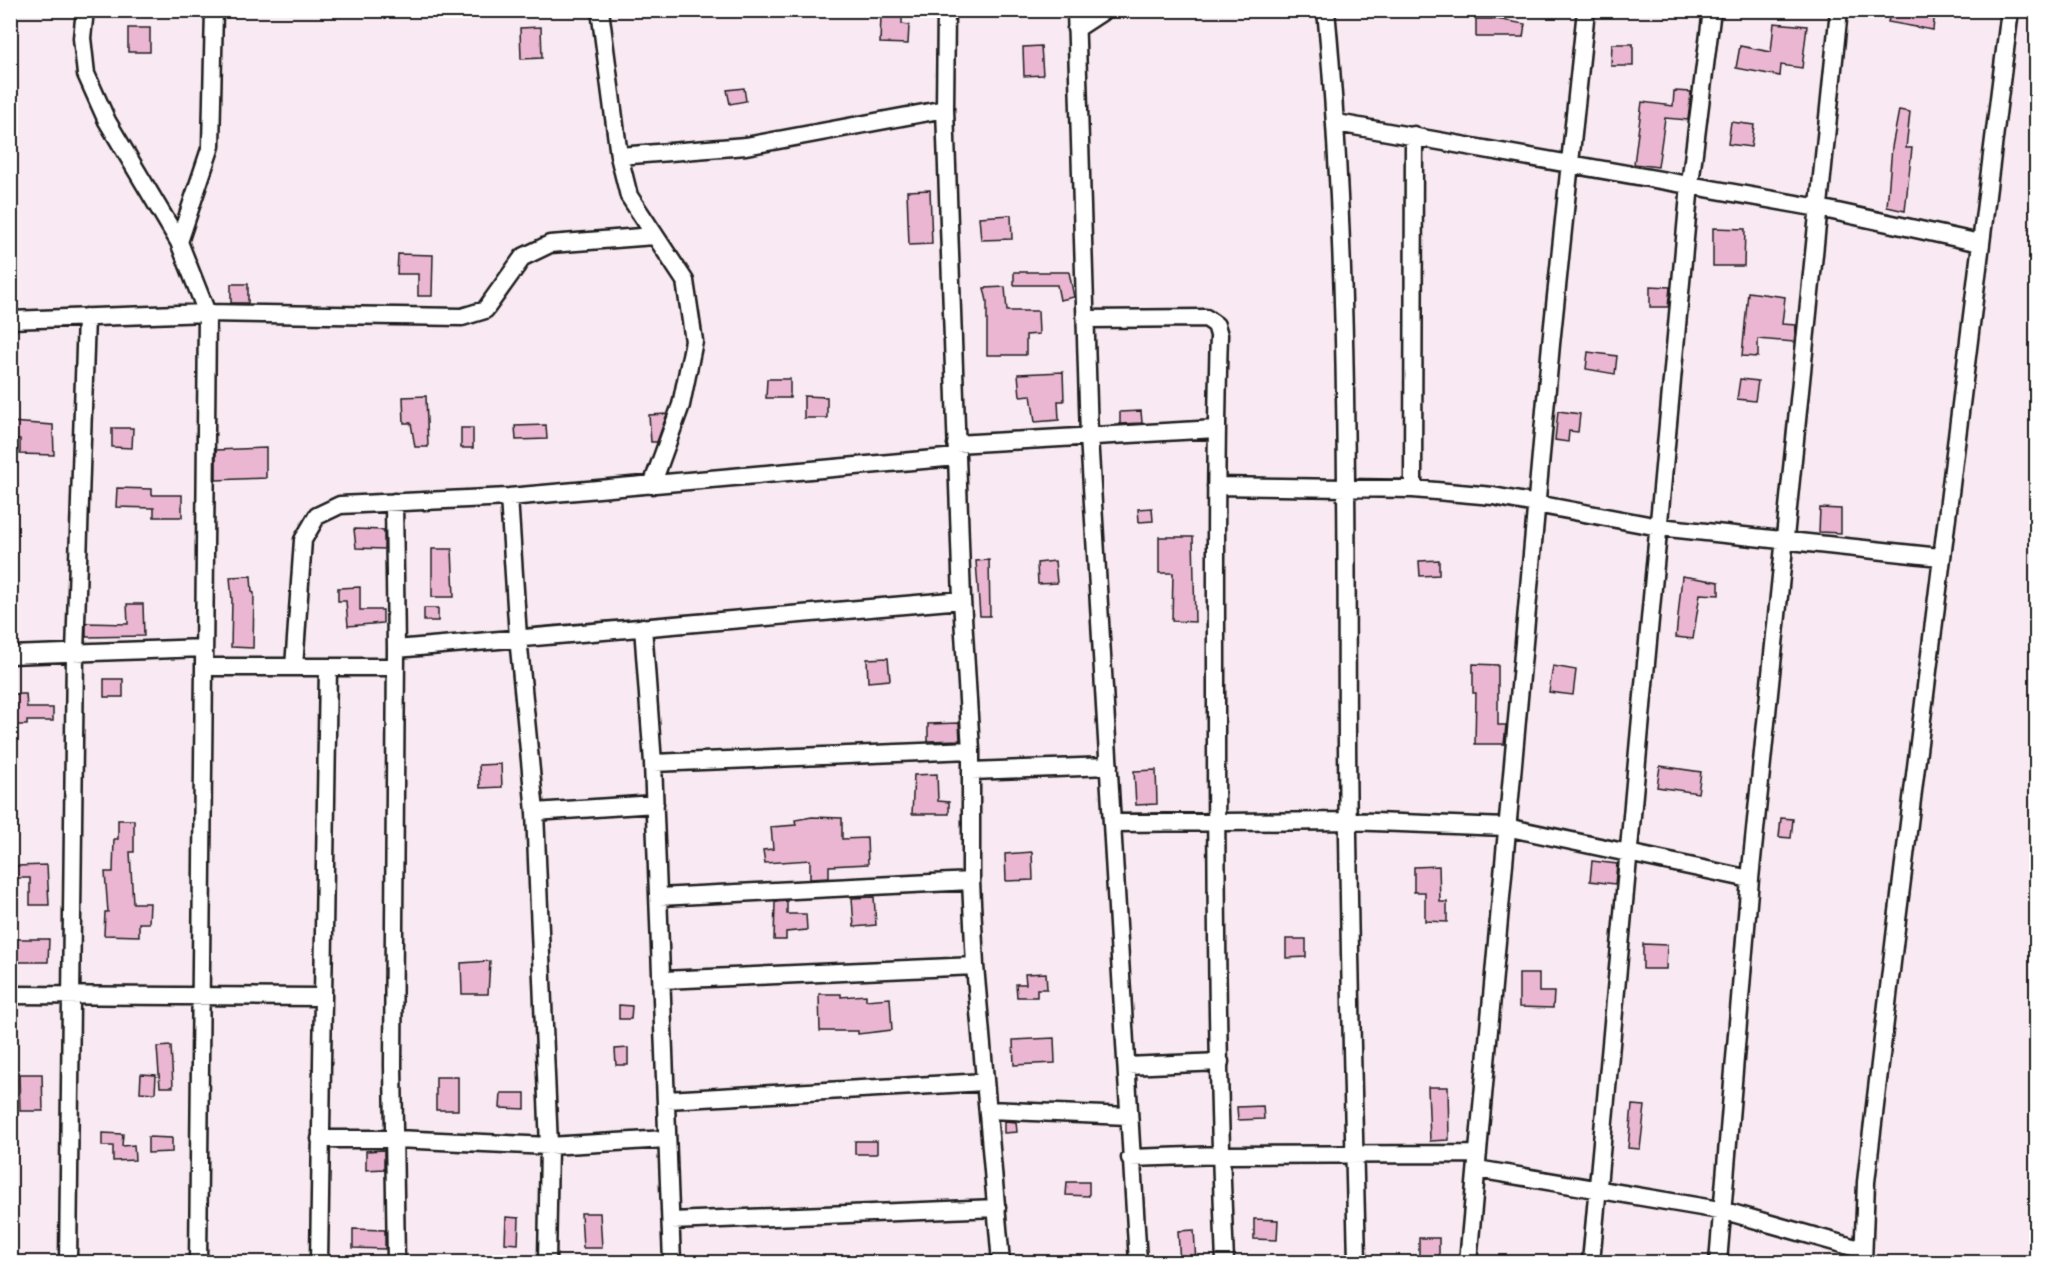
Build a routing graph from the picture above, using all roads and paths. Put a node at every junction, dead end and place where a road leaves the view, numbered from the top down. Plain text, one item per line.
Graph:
1 (85, 10) edge
2 (213, 10) edge
3 (600, 10) edge
4 (945, 10) edge
5 (1076, 10) edge
6 (1105, 10) edge
7 (1326, 10) edge
8 (1586, 10) edge
9 (1712, 10) edge
10 (1839, 10) edge
11 (2010, 10) edge
12 (1076, 29) junction
13 (945, 109) junction
14 (1337, 123) junction
15 (1414, 135) junction
16 (619, 156) junction
17 (1569, 162) junction
18 (1690, 184) junction
19 (1819, 208) junction
20 (654, 236) junction
21 (179, 242) junction
22 (1980, 243) junction
23 (207, 313) junction
24 (86, 317) junction
25 (1086, 319) junction
26 (10, 320) edge
27 (1216, 429) junction
28 (1089, 436) junction
29 (956, 451) junction
30 (652, 486) junction
31 (1216, 486) junction
32 (1346, 489) junction
33 (1413, 489) junction
34 (509, 497) junction
35 (394, 502) junction
36 (1538, 503) junction
37 (1659, 527) junction
38 (1784, 540) junction
39 (1940, 557) junction
40 (962, 600) junction
41 (643, 627) junction
42 (518, 637) junction
43 (204, 648) junction
44 (396, 649) junction
45 (75, 653) junction
46 (10, 655) edge
47 (204, 667) junction
48 (294, 667) junction
49 (328, 667) junction
50 (395, 667) junction
51 (971, 750) junction
52 (653, 763) junction
53 (1109, 766) junction
54 (971, 771) junction
55 (655, 804) junction
56 (535, 812) junction
57 (1348, 820) junction
58 (1216, 822) junction
59 (1112, 823) junction
60 (1506, 827) junction
61 (1628, 852) junction
62 (1750, 879) junction
63 (971, 881) junction
64 (659, 897) junction
65 (975, 966) junction
66 (663, 980) junction
67 (72, 994) junction
68 (200, 994) junction
69 (10, 995) edge
70 (322, 997) junction
71 (1220, 1062) junction
72 (1127, 1066) junction
73 (986, 1082) junction
74 (667, 1100) junction
75 (988, 1110) junction
76 (1128, 1116) junction
77 (320, 1139) junction
78 (396, 1139) junction
79 (666, 1139) junction
80 (549, 1146) junction
81 (1355, 1154) junction
82 (1221, 1155) junction
83 (1130, 1158) junction
84 (1478, 1161) junction
85 (1599, 1190) junction
86 (997, 1208) junction
87 (1725, 1211) junction
88 (671, 1221) junction
89 (1863, 1256) edge
90 (68, 1263) edge
91 (198, 1263) edge
92 (319, 1263) edge
93 (396, 1263) edge
94 (548, 1263) edge
95 (672, 1263) edge
96 (1001, 1263) edge
97 (1138, 1263) edge
98 (1225, 1263) edge
99 (1357, 1263) edge
100 (1468, 1263) edge
101 (1591, 1263) edge
102 (1718, 1263) edge

1 - 21 street
2 - 21 street
3 - 16 street
4 - 13 street
5 - 12 street
6 - 12 street
7 - 14 street
8 - 17 street
9 - 18 street
10 - 19 street
11 - 22 street
12 - 25 street
13 - 16 street
13 - 29 street
14 - 15 street
14 - 32 street
15 - 17 street
15 - 33 street
16 - 20 street
17 - 18 street
17 - 36 street
18 - 19 street
18 - 37 street
19 - 22 street
19 - 38 street
20 - 23 street
20 - 30 street
21 - 23 street
22 - 39 street
23 - 24 street
23 - 43 street
24 - 26 street
24 - 45 street
25 - 27 street
25 - 28 street
27 - 28 street
27 - 31 street
28 - 29 street
28 - 53 street
29 - 30 street
29 - 40 street
30 - 34 street
31 - 32 street
31 - 58 street
32 - 33 street
32 - 57 street
33 - 36 street
34 - 35 street
34 - 42 street
35 - 44 street
35 - 48 street
36 - 37 street
36 - 60 street
37 - 38 street
37 - 61 street
38 - 39 street
38 - 62 street
39 - 89 street
40 - 41 street
40 - 51 street
41 - 42 street
41 - 52 street
42 - 44 street
42 - 56 street
43 - 45 street
43 - 47 street
44 - 50 street
45 - 46 street
45 - 67 street
47 - 48 street
47 - 68 street
48 - 49 street
49 - 50 street
49 - 70 street
50 - 78 street
51 - 52 street
51 - 54 street
52 - 55 street
53 - 54 street
53 - 59 street
54 - 63 street
55 - 56 street
55 - 64 street
56 - 80 street
57 - 58 street
57 - 60 street
57 - 81 street
58 - 59 street
58 - 71 street
59 - 72 street
60 - 61 street
60 - 84 street
61 - 62 street
61 - 85 street
62 - 87 street
63 - 64 street
63 - 65 street
64 - 66 street
65 - 66 street
65 - 73 street
66 - 74 street
67 - 68 street
67 - 69 street
67 - 90 street
68 - 70 street
68 - 91 street
70 - 77 street
71 - 72 street
71 - 82 street
72 - 76 street
73 - 74 street
73 - 75 street
74 - 79 street
75 - 76 street
75 - 86 street
76 - 83 street
77 - 78 street
77 - 92 street
78 - 80 street
78 - 93 street
79 - 80 street
79 - 88 street
80 - 94 street
81 - 82 street
81 - 84 street
81 - 99 street
82 - 83 street
82 - 98 street
83 - 97 street
84 - 85 street
84 - 100 street
85 - 87 street
85 - 101 street
86 - 88 street
86 - 96 street
87 - 89 street
87 - 102 street
88 - 95 street

